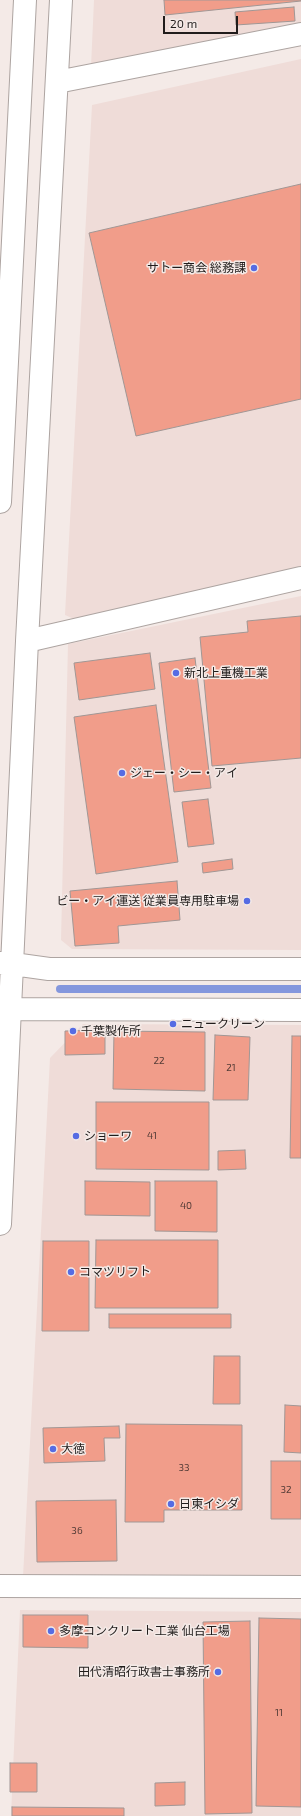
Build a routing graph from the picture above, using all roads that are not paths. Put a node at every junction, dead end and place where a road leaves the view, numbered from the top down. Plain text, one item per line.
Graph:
1 (25, 0) edge
2 (61, 0) edge
3 (301, 34) edge
4 (57, 82) junction
5 (2, 439) edge
6 (0, 502) edge
7 (301, 578) edge
8 (27, 641) junction
9 (6, 964) edge
10 (301, 969) edge
11 (5, 1009) edge
12 (301, 1010) edge
13 (0, 1224) edge
14 (0, 1586) edge
15 (301, 1587) edge

1 - 5 street
2 - 4 street
3 - 4 street
4 - 8 street
5 - 6 street
7 - 8 street
8 - 9 street
9 - 10 street
9 - 11 street
11 - 12 street
11 - 13 street
14 - 15 street

